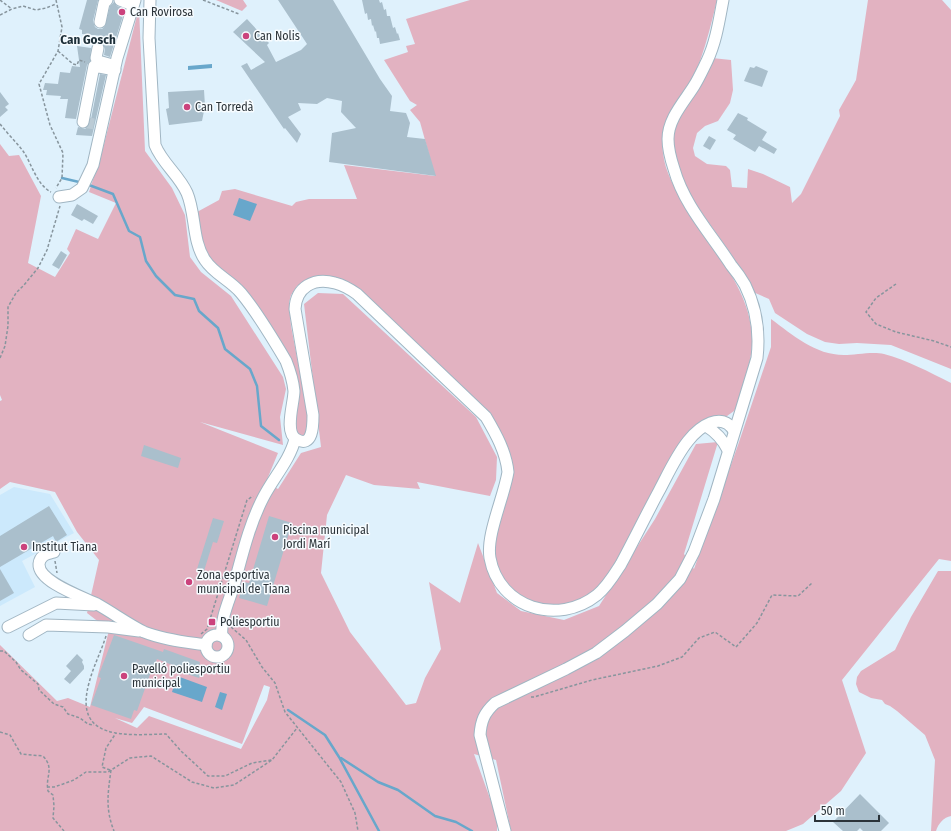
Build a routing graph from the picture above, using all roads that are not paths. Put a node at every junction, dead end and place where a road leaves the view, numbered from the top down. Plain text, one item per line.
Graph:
1 (107, 0) edge
2 (120, 0) edge
3 (150, 0) edge
4 (723, 0) edge
5 (134, 2) edge
6 (100, 22) dead end
7 (98, 48) dead end
8 (115, 68) junction
9 (83, 122) dead end
10 (56, 195) road end
11 (741, 409) junction
12 (721, 421) junction
13 (706, 426) junction
14 (734, 431) junction
15 (295, 438) junction
16 (728, 450) junction
17 (54, 552) dead end
18 (99, 605) junction
19 (8, 627) dead end
20 (144, 632) junction
21 (29, 635) dead end
22 (222, 636) junction
23 (206, 645) junction
24 (504, 831) edge

1 - 6 street
2 - 5 street
3 - 15 street
4 - 11 street
5 - 8 street
7 - 8 street
8 - 9 street
8 - 10 street
11 - 12 street
11 - 14 street
12 - 13 street
12 - 14 street
13 - 14 street
13 - 15 street
13 - 16 street
14 - 16 street
15 - 22 street
16 - 24 street
17 - 18 street
18 - 19 street
18 - 20 street
20 - 21 street
20 - 23 street
22 - 23 street
22 - 23 street

